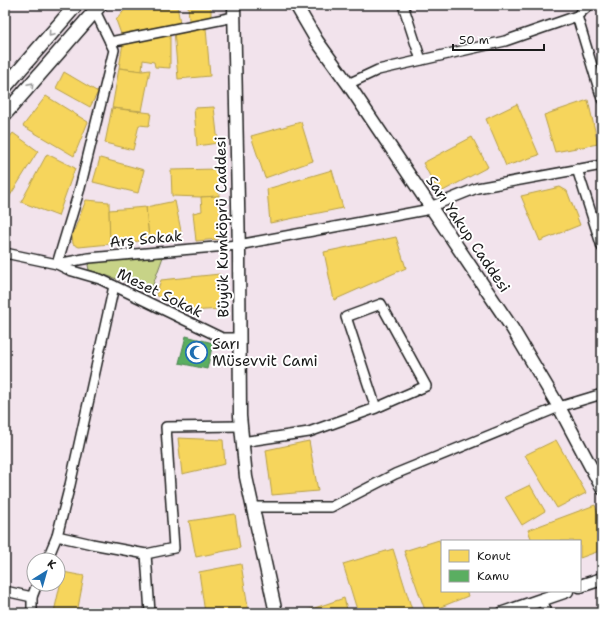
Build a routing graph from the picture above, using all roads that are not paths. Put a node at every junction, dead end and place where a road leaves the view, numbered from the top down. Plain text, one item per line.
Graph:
1 (76, 5) edge
2 (296, 5) edge
3 (403, 5) edge
4 (589, 5) edge
5 (97, 8) edge
6 (234, 11) edge
7 (578, 16) junction
8 (110, 42) junction
9 (421, 60) junction
10 (348, 84) junction
11 (5, 87) edge
12 (602, 99) edge
13 (5, 114) edge
14 (602, 165) edge
15 (577, 169) junction
16 (431, 208) junction
17 (238, 245) junction
18 (602, 247) edge
19 (5, 253) edge
20 (57, 264) junction
21 (114, 286) junction
22 (239, 338) junction
23 (602, 394) edge
24 (559, 407) junction
25 (376, 408) junction
26 (241, 426) junction
27 (242, 442) junction
28 (602, 488) edge
29 (253, 507) junction
30 (57, 536) junction
31 (50, 552) edge
32 (146, 554) junction
33 (602, 579) edge
34 (581, 586) edge
35 (5, 591) edge
36 (34, 592) edge
37 (563, 592) edge
38 (32, 597) junction
39 (542, 599) junction
40 (32, 613) edge
41 (150, 613) edge
42 (276, 613) edge
43 (503, 613) edge
44 (547, 613) edge

1 -> 11 main road
2 - 10 street, Sarı Yakup Caddesi
3 - 9 street
4 - 7 street
5 - 8 street
13 -> 5 main road
6 - 8 street
6 - 17 street, Büyük Kumköprü Caddesi
7 - 9 street
7 - 12 street
8 - 20 street
9 - 10 street
10 - 16 street, Sarı Yakup Caddesi
14 - 15 street, Arş Sokak
15 - 16 street, Arş Sokak
15 - 18 street
16 - 17 street, Arş Sokak
16 - 24 street, Sarı Yakup Caddesi
17 - 20 street, Arş Sokak
17 - 22 street, Büyük Kumköprü Caddesi
19 - 20 street
20 - 21 street, Meset Sokak
21 - 22 street, Meset Sokak
21 - 30 street
22 - 26 street, Büyük Kumköprü Caddesi
23 - 24 street
24 - 28 street, Sarı Yakup Caddesi
24 - 29 street
25 - 25 street
25 - 27 street
26 - 27 street, Büyük Kumköprü Caddesi
26 - 32 street
27 - 29 street, Büyük Kumköprü Caddesi
29 - 42 street, Büyük Kumköprü Caddesi
30 - 31 street
30 - 32 street
32 - 41 street
33 - 34 street
35 - 38 street
36 - 38 street
37 - 39 street
38 - 40 street
39 - 43 street
39 - 44 street

